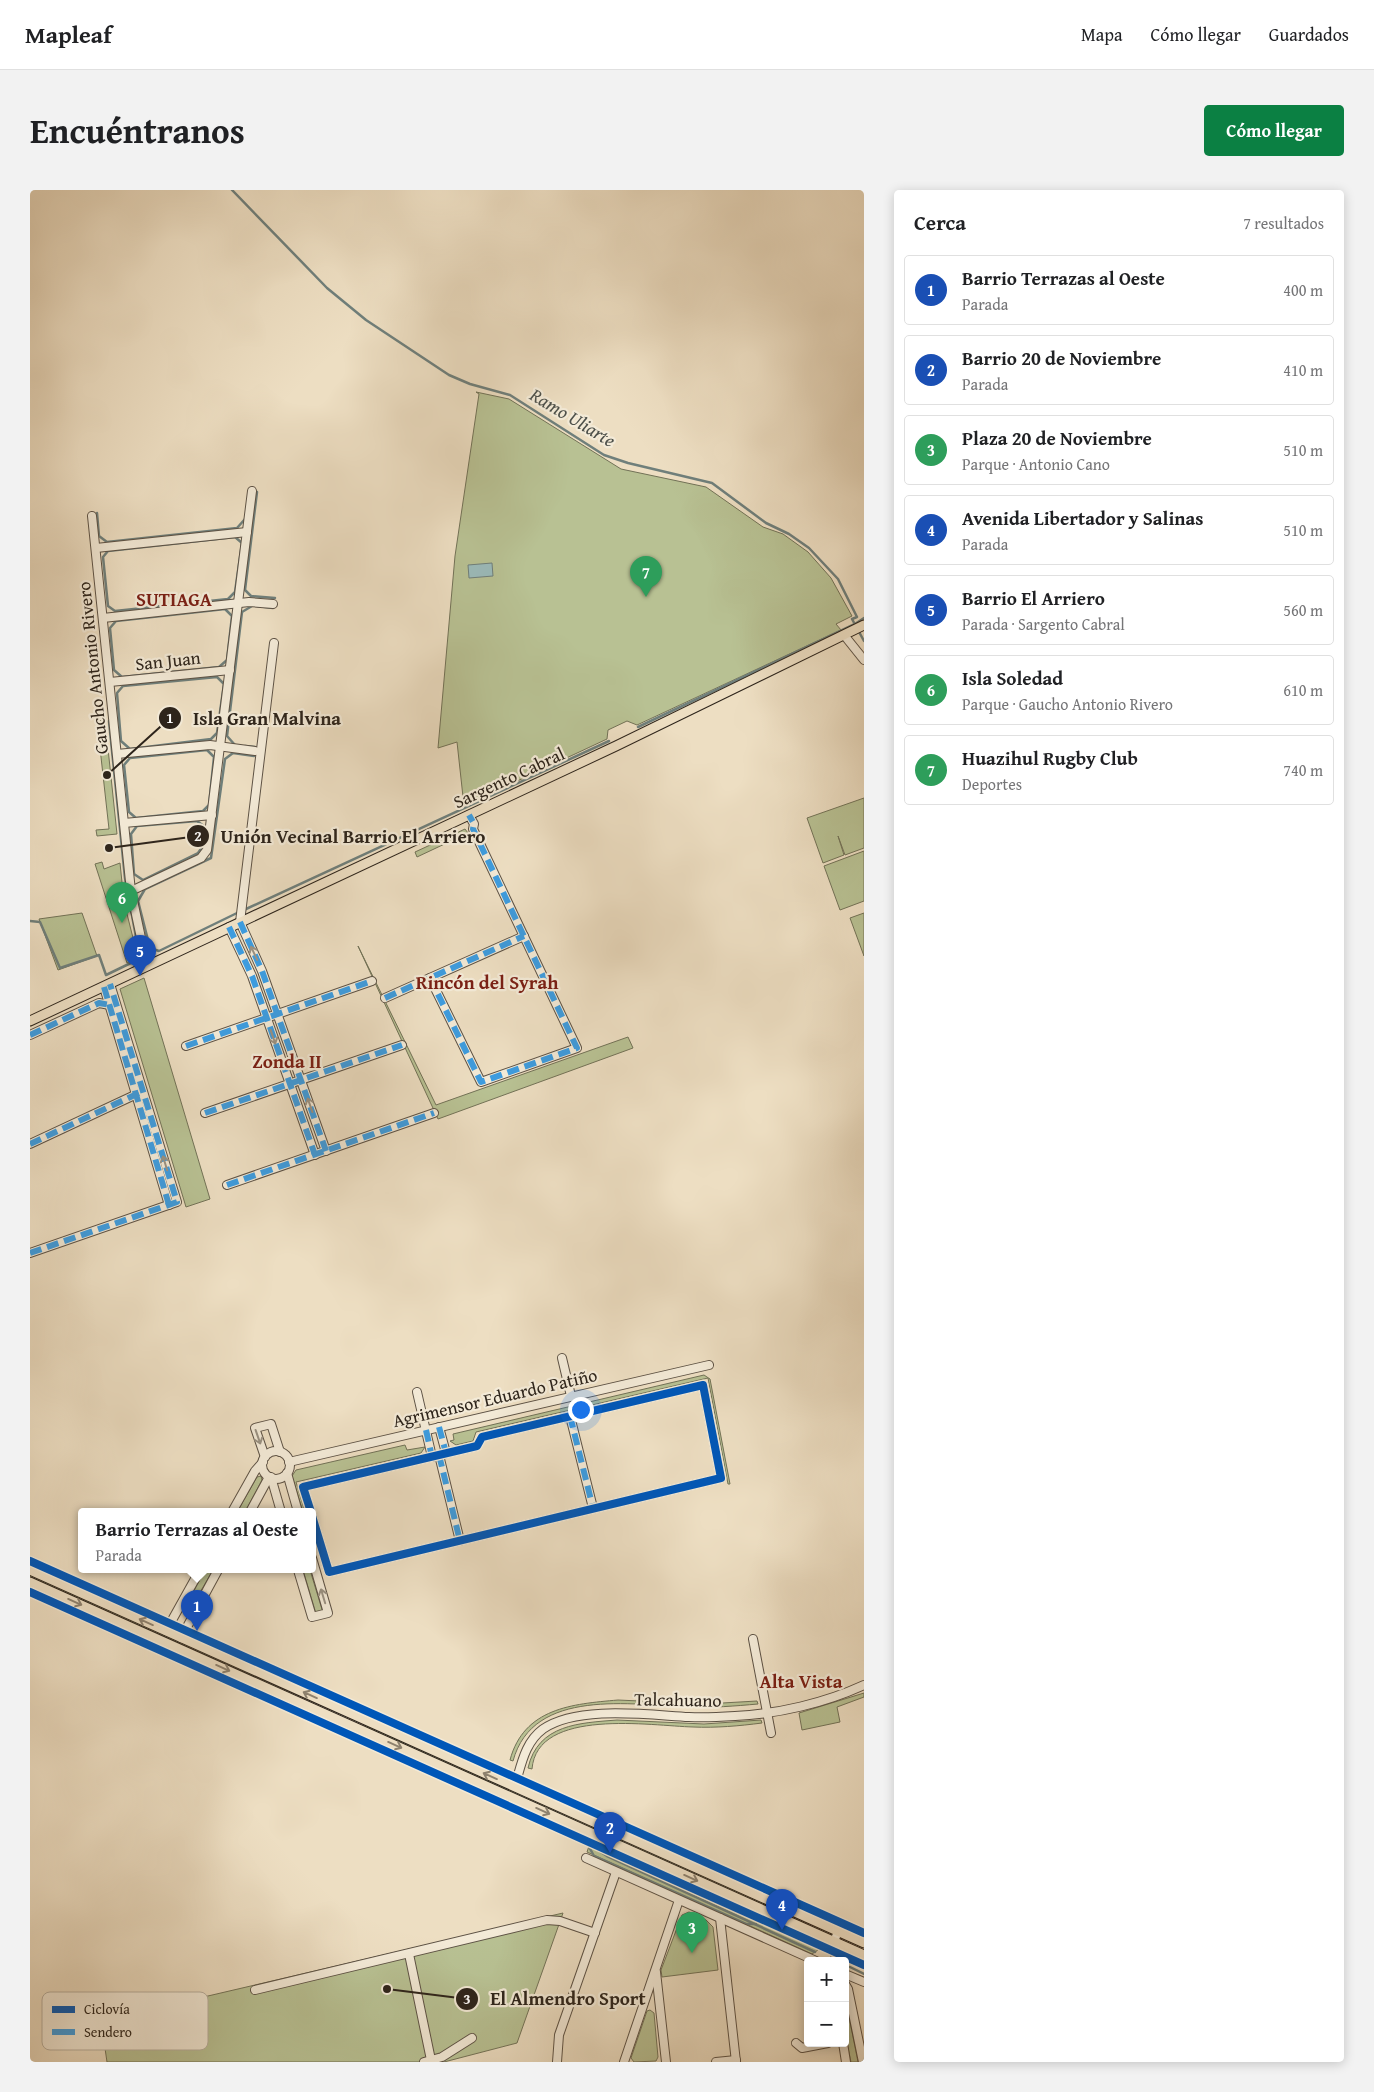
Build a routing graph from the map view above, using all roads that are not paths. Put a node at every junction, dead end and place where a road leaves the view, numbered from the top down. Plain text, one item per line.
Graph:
1 (252, 491) dead end
2 (92, 516) dead end
3 (247, 532) junction
4 (96, 548) junction
5 (238, 603) junction
6 (273, 604) dead end
7 (103, 618) junction
8 (859, 627) edge
9 (844, 635) junction
10 (274, 643) dead end
11 (864, 660) edge
12 (230, 670) junction
13 (110, 682) junction
14 (220, 746) junction
15 (255, 751) dead end
16 (117, 754) junction
17 (212, 815) junction
18 (467, 816) junction
19 (124, 823) junction
20 (131, 891) junction
21 (240, 922) junction
22 (229, 927) junction
23 (524, 936) junction
24 (148, 966) junction
25 (430, 978) junction
26 (372, 981) dead end
27 (107, 985) junction
28 (385, 998) dead end
29 (110, 1006) junction
30 (278, 1014) junction
31 (267, 1018) junction
32 (30, 1021) edge
33 (119, 1024) junction
34 (30, 1036) edge
35 (402, 1045) dead end
36 (186, 1046) dead end
37 (301, 1080) junction
38 (290, 1084) junction
39 (140, 1093) junction
40 (205, 1113) dead end
41 (434, 1113) dead end
42 (30, 1144) edge
43 (326, 1151) junction
44 (315, 1155) junction
45 (228, 1185) dead end
46 (30, 1253) edge
47 (562, 1358) dead end
48 (709, 1364) dead end
49 (417, 1392) dead end
50 (571, 1396) junction
51 (570, 1416) junction
52 (439, 1427) junction
53 (426, 1430) junction
54 (280, 1452) junction
55 (439, 1455) junction
56 (264, 1459) junction
57 (289, 1462) junction
58 (287, 1473) junction
59 (270, 1477) junction
60 (234, 1508) edge
61 (252, 1508) edge
62 (280, 1508) edge
63 (297, 1508) edge
64 (310, 1508) edge
65 (592, 1508) junction
66 (316, 1529) edge
67 (460, 1541) junction
68 (30, 1570) edge
69 (316, 1572) edge
70 (198, 1573) edge
71 (216, 1573) edge
72 (299, 1573) edge
73 (30, 1582) edge
74 (166, 1631) junction
75 (181, 1638) junction
76 (753, 1639) dead end
77 (864, 1685) edge
78 (767, 1713) junction
79 (354, 1715) junction
80 (350, 1725) junction
81 (771, 1733) dead end
82 (518, 1775) dead end
83 (586, 1858) dead end
84 (616, 1872) junction
85 (680, 1900) junction
86 (720, 1918) junction
87 (838, 1931) junction
88 (595, 1933) junction
89 (834, 1942) junction
90 (864, 1943) edge
91 (409, 1954) junction
92 (864, 1955) edge
93 (807, 1957) edge
94 (836, 1957) edge
95 (656, 1970) junction
96 (849, 1976) edge
97 (864, 1982) edge
98 (255, 1990) dead end
99 (849, 1994) edge
100 (472, 2038) dead end
101 (796, 2043) dead end
102 (807, 2047) edge
103 (843, 2047) edge
104 (427, 2061) edge
105 (736, 2061) edge
106 (557, 2062) edge
107 (624, 2062) edge
108 (666, 2062) edge
109 (716, 2062) edge
110 (846, 2062) edge
111 (863, 2062) edge

1 - 3 street
2 - 4 street, Gaucho Antonio Rivero
3 - 4 street
3 - 5 street
4 - 7 street, Gaucho Antonio Rivero
5 - 6 street
5 - 7 street
5 - 12 street
7 - 13 street, Gaucho Antonio Rivero
8 - 9 main road, Sargento Cabral
9 - 11 street
9 - 18 main road, Sargento Cabral
10 - 21 street
12 - 13 street, San Juan
12 - 14 street
13 - 16 street, Gaucho Antonio Rivero
14 - 15 street
14 - 16 street
14 - 17 street
16 - 19 street, Gaucho Antonio Rivero
17 - 19 street
17 - 20 street
18 - 21 main road, Sargento Cabral
18 - 23 street
19 - 20 street, Gaucho Antonio Rivero
20 - 24 street, Gaucho Antonio Rivero
21 - 22 main road, Sargento Cabral
30 -> 21 street
22 - 24 main road, Sargento Cabral
22 - 31 street
23 - 25 street
23 - 25 street
24 - 27 main road, Sargento Cabral
25 - 28 street
26 - 30 street
27 - 29 street
27 - 32 main road, Sargento Cabral
27 - 33 street
29 - 33 street
29 - 34 street
30 - 31 street
30 - 37 street
31 - 36 street
31 -> 38 street
33 - 39 street
35 - 37 street
37 - 38 street
43 -> 37 street
38 - 40 street
38 - 44 street
39 - 42 street
39 - 46 street
41 - 43 street
43 - 44 street
44 - 45 street
47 - 50 street
48 - 50 street, Agrimensor Eduardo Patiño
49 - 53 street
50 - 52 street, Agrimensor Eduardo Patiño
51 - 55 street
51 - 65 street
51 - 65 street
52 - 53 street, Agrimensor Eduardo Patiño
52 - 55 street
53 - 55 street
53 - 57 street, Agrimensor Eduardo Patiño
54 - 56 street
54 -> 56 street
54 - 57 street
55 - 64 street
55 - 67 street
56 - 59 street
56 - 60 street
57 - 58 street
58 - 59 street
58 - 63 street
59 - 61 street
59 - 62 street
65 - 67 street
66 - 67 street
74 -> 68 main road
72 -> 69 street
70 - 74 street
71 - 75 street
73 -> 80 main road
74 - 75 main road
79 -> 75 main road
76 - 78 street
77 - 78 street, Talcahuano
78 - 81 street
78 - 82 street, Talcahuano
79 - 80 main road
87 -> 79 main road
80 -> 89 main road
83 - 84 street
84 - 85 street
84 - 88 street
85 - 86 street
85 - 95 street
86 - 93 street
86 - 105 street
87 - 89 street
87 - 90 main road
88 - 91 street
88 - 106 street
89 - 92 main road
89 - 94 street
91 - 98 street
91 - 104 street
95 - 107 street
95 - 108 street
96 - 97 street
99 - 111 street
100 - 104 street
101 - 102 street
103 - 110 street
105 - 109 street

